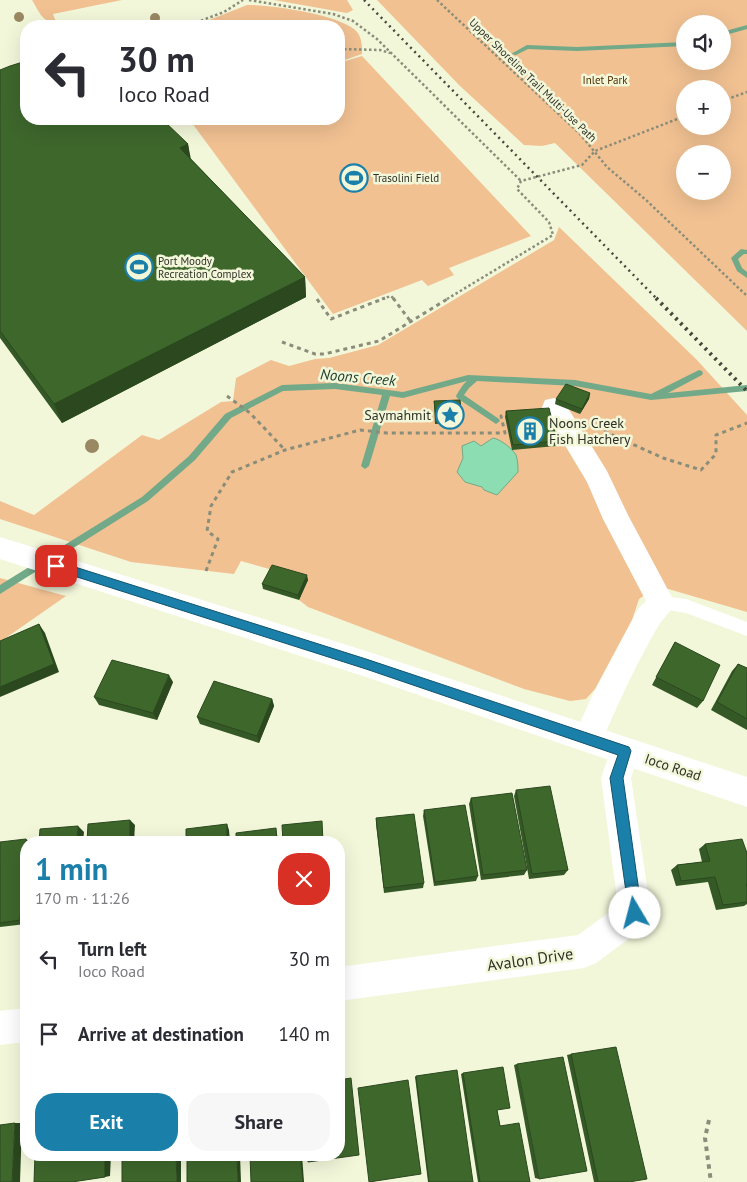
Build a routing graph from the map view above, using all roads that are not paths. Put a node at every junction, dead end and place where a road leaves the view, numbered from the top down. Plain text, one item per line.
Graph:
1 (554, 407) edge
2 (4, 550) edge
3 (661, 603) junction
4 (747, 629) edge
5 (588, 738) junction
6 (625, 751) junction
7 (747, 792) edge
8 (345, 983) edge
9 (20, 1026) edge
10 (0, 1028) edge

1 - 3 street
2 - 5 street, Ioco Road
3 - 4 lane
3 - 5 street
5 - 6 street, Ioco Road
6 - 7 street, Ioco Road
6 - 8 street, Avalon Drive
9 - 10 street

